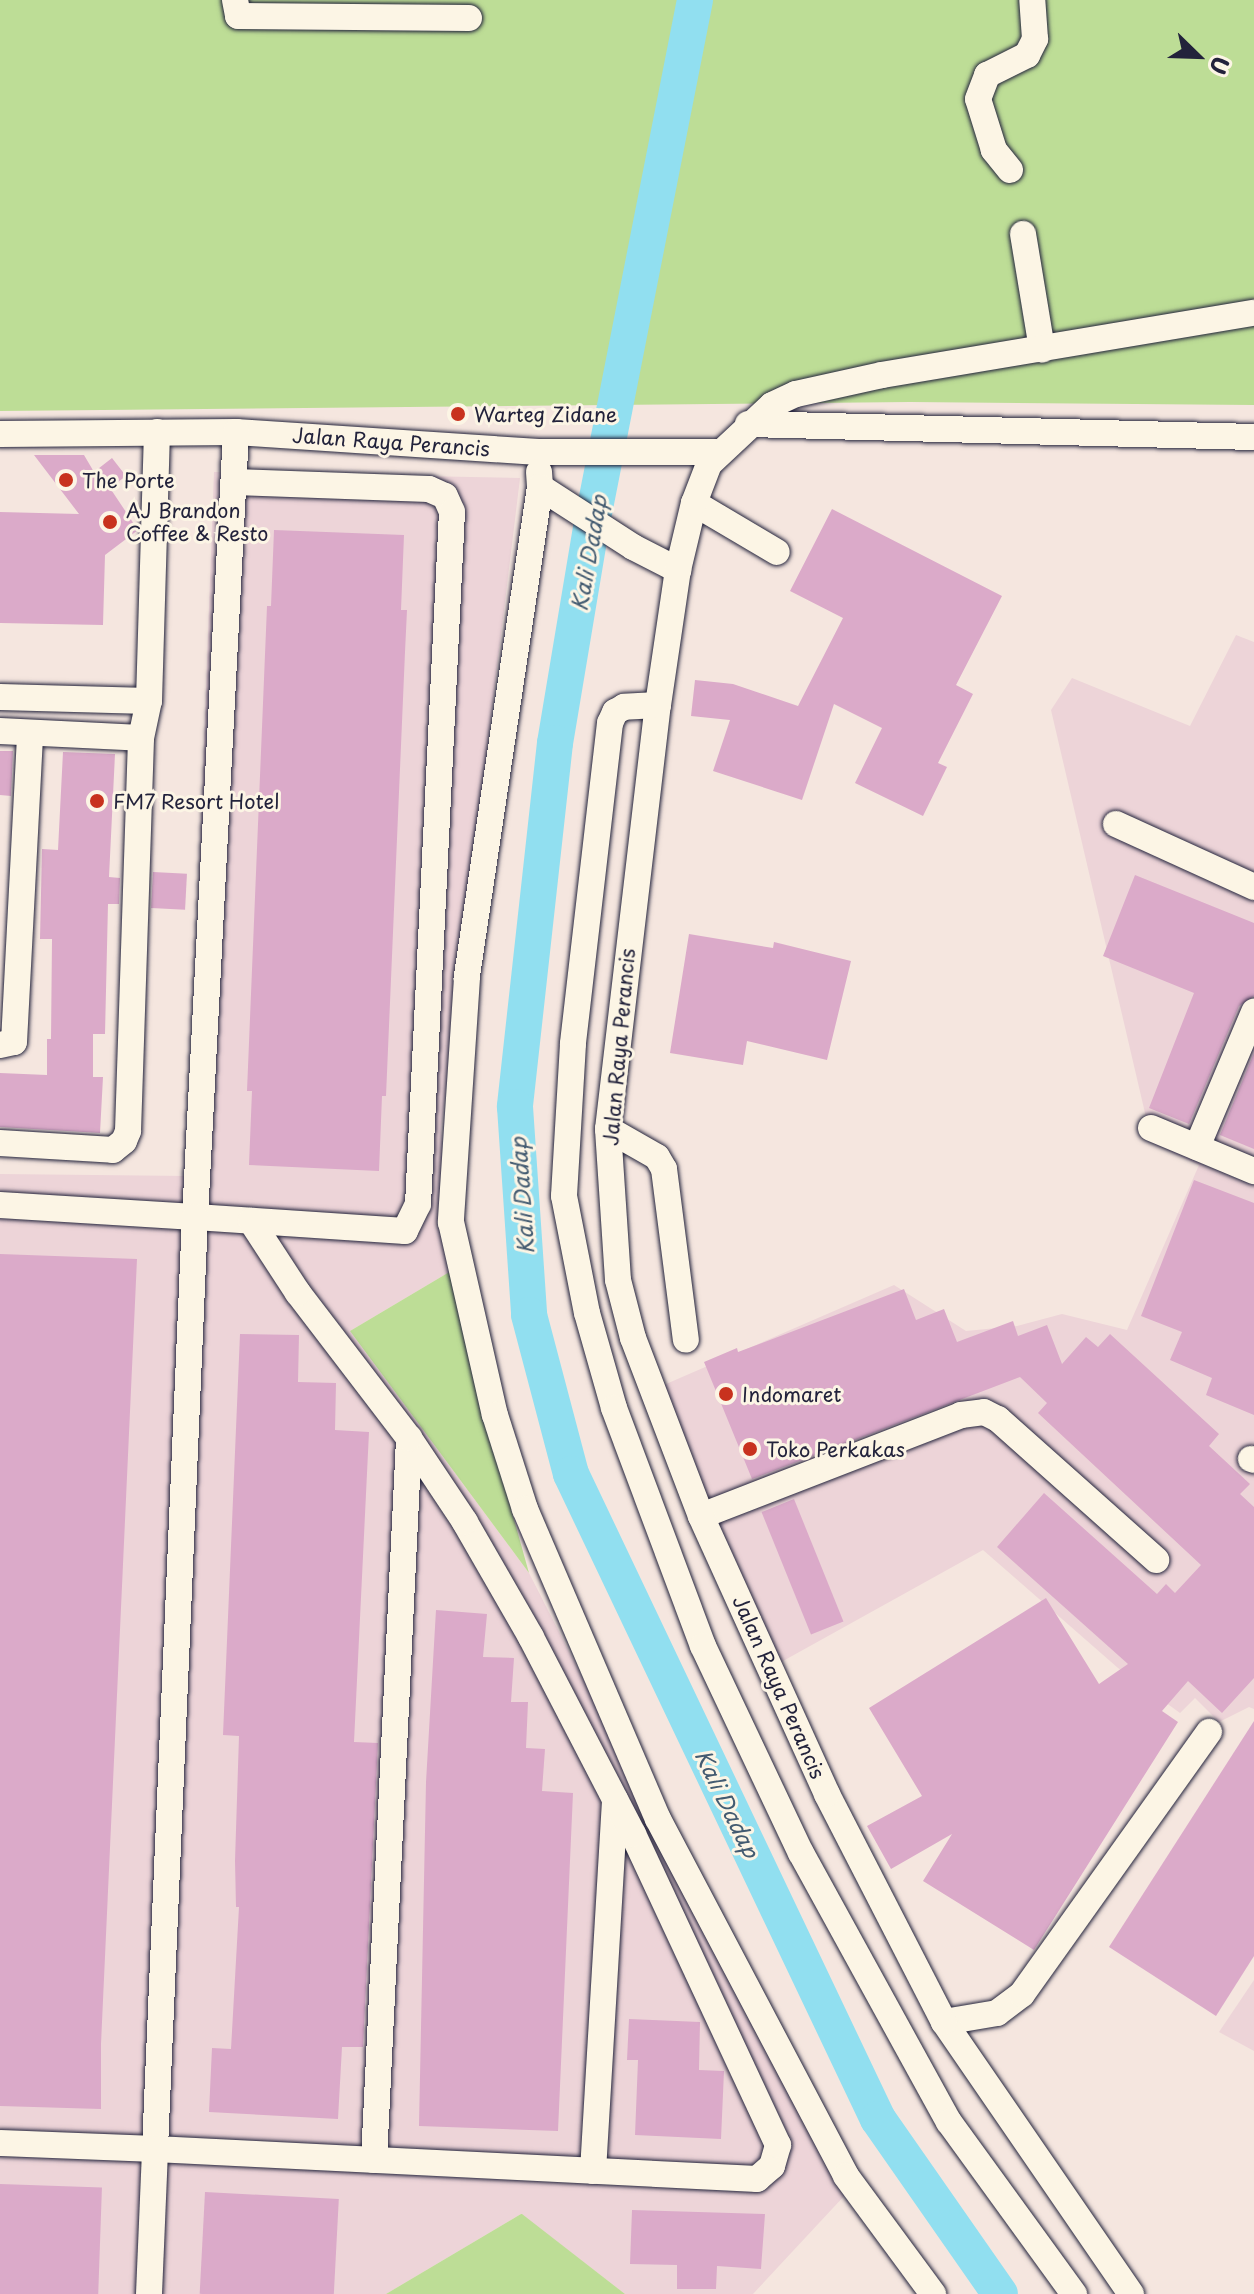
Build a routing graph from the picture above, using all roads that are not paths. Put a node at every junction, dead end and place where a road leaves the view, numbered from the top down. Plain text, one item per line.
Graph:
1 (235, 0) edge
2 (1032, 0) edge
3 (469, 18) dead end
4 (1010, 170) dead end
5 (1023, 234) dead end
6 (1254, 313) edge
7 (1042, 349) junction
8 (748, 424) junction
9 (157, 432) junction
10 (236, 432) junction
11 (0, 434) edge
12 (1254, 437) edge
13 (538, 452) junction
14 (719, 452) junction
15 (235, 482) junction
16 (540, 487) junction
17 (694, 503) junction
18 (777, 552) dead end
19 (678, 570) junction
20 (0, 697) edge
21 (149, 701) junction
22 (658, 705) junction
23 (0, 731) edge
24 (30, 733) junction
25 (141, 738) junction
26 (1116, 824) dead end
27 (1254, 887) edge
28 (1254, 1012) edge
29 (0, 1045) edge
30 (1151, 1128) dead end
31 (608, 1129) junction
32 (0, 1143) edge
33 (1197, 1147) junction
34 (1254, 1171) edge
35 (0, 1205) edge
36 (195, 1217) junction
37 (251, 1221) junction
38 (686, 1340) dead end
39 (409, 1438) junction
40 (701, 1516) junction
41 (1156, 1560) dead end
42 (1209, 1732) dead end
43 (615, 1800) junction
44 (944, 2022) junction
45 (0, 2143) edge
46 (155, 2149) junction
47 (374, 2160) junction
48 (593, 2171) junction
49 (149, 2294) edge
50 (933, 2294) edge
51 (1074, 2294) edge
52 (1131, 2294) edge

1 - 3 street
2 - 4 street
5 - 7 street
6 - 7 street
7 - 8 street
8 - 12 street
8 - 14 street
9 - 10 street, Jalan Raya Perancis
9 - 11 street, Jalan Raya Perancis
9 - 21 street
10 - 13 street, Jalan Raya Perancis
10 - 15 street
13 - 14 street, Jalan Raya Perancis
13 - 16 street
14 - 17 street, Jalan Raya Perancis
15 - 36 street
15 - 37 street
16 - 19 street
16 - 50 street
17 - 18 street
17 - 19 street, Jalan Raya Perancis
19 - 22 street, Jalan Raya Perancis
20 - 21 street
21 - 25 street
22 - 31 street, Jalan Raya Perancis
22 - 51 street
23 - 24 street
24 - 25 street
24 - 29 street
25 - 32 street
26 - 27 street
28 - 33 street
30 - 33 street
31 - 38 street
31 - 40 street, Jalan Raya Perancis
33 - 34 street
35 - 36 street
36 - 37 street
36 - 46 street
37 - 39 street
39 - 43 street
39 - 47 street
40 - 41 street
40 - 44 street, Jalan Raya Perancis
42 - 44 street
43 - 48 street
43 - 48 street
44 - 52 street, Jalan Raya Perancis
45 - 46 street
46 - 47 street
46 - 49 street
47 - 48 street

